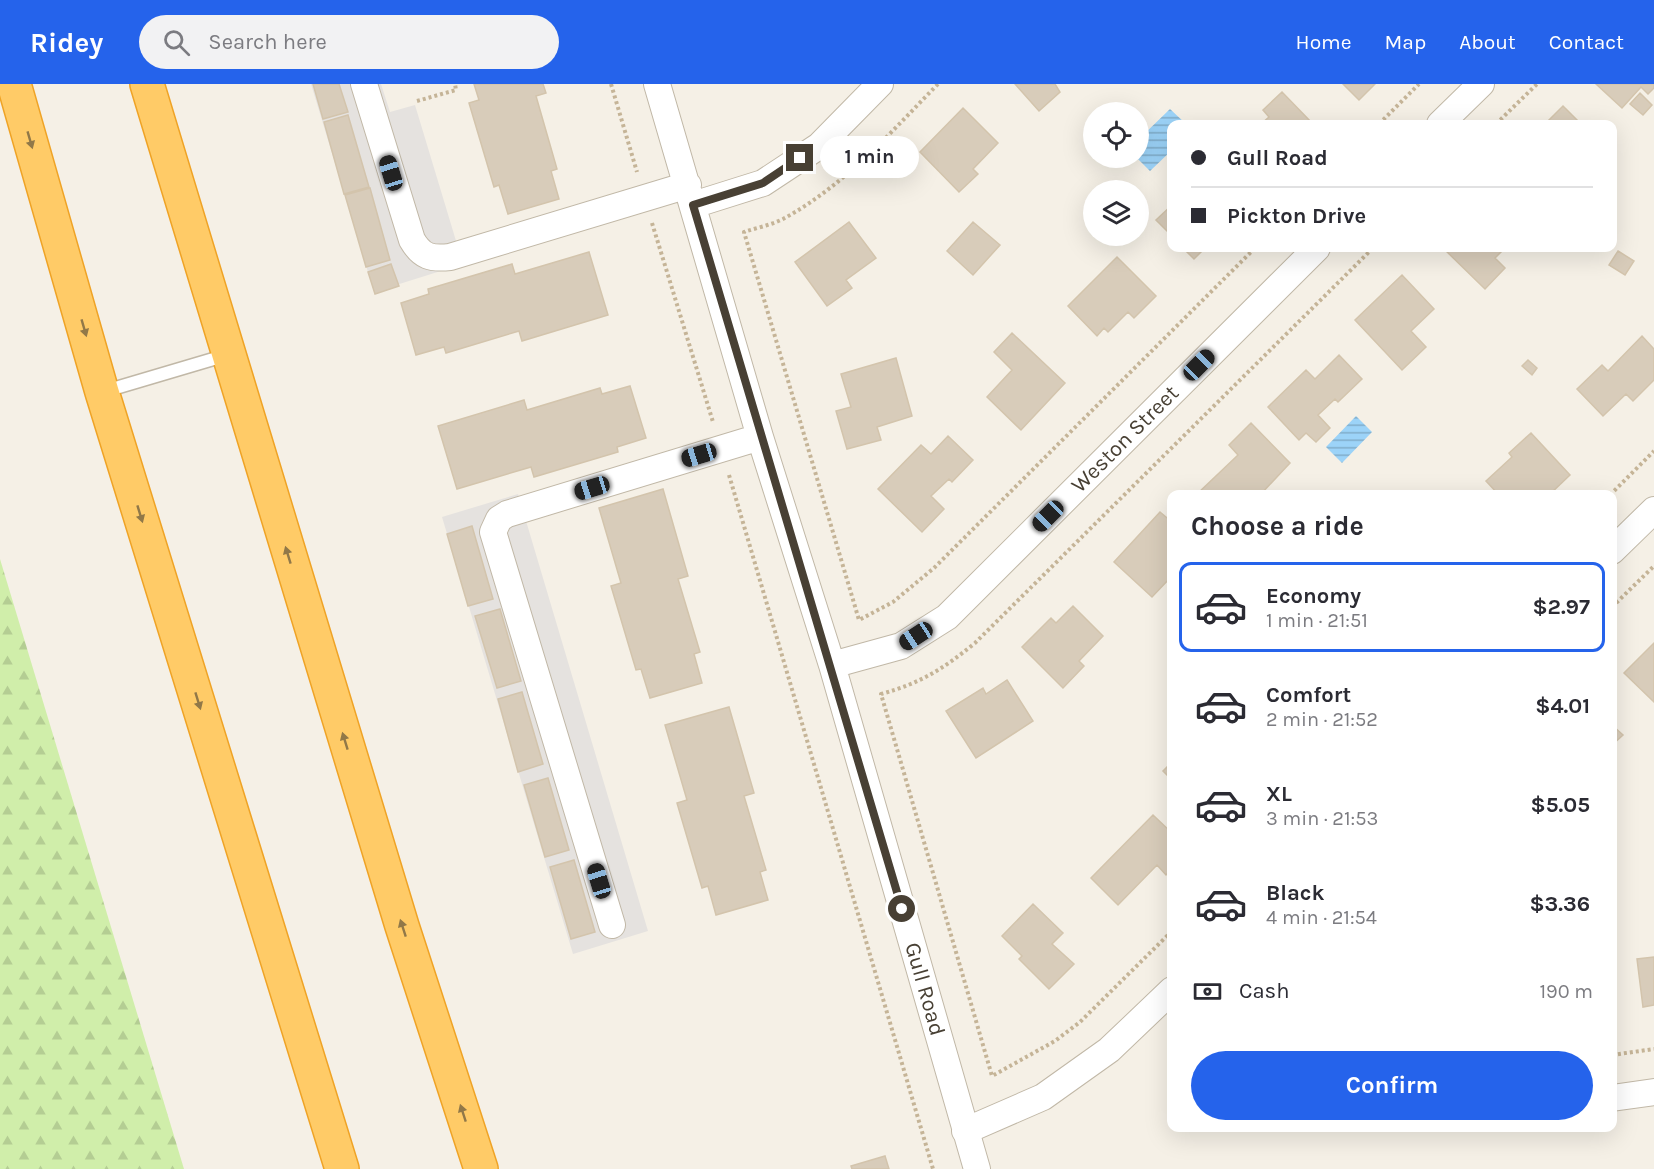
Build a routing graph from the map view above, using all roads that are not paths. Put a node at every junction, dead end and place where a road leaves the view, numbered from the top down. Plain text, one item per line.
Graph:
1 (14, 84) edge
2 (147, 84) edge
3 (364, 84) edge
4 (657, 84) edge
5 (880, 84) edge
6 (1481, 84) edge
7 (1444, 120) edge
8 (691, 195) junction
9 (1313, 252) edge
10 (227, 355) junction
11 (102, 392) junction
12 (760, 437) junction
13 (1654, 510) edge
14 (1617, 546) edge
15 (832, 665) junction
16 (612, 925) dead end
17 (1167, 997) edge
18 (1654, 1092) edge
19 (1617, 1097) edge
20 (965, 1131) junction
21 (342, 1169) edge
22 (481, 1169) edge
23 (977, 1169) edge

1 -> 11 highway
2 - 10 highway
3 - 8 street
4 - 8 street, Gull Road
5 - 8 street
6 - 7 street
8 - 12 street, Gull Road
9 - 15 street, Weston Street
10 - 11 lane
22 -> 10 highway
11 -> 21 highway
12 - 15 street, Gull Road
12 - 16 street
13 - 14 street
15 - 20 street, Gull Road
17 - 20 street
18 - 19 street
20 - 23 street, Gull Road

